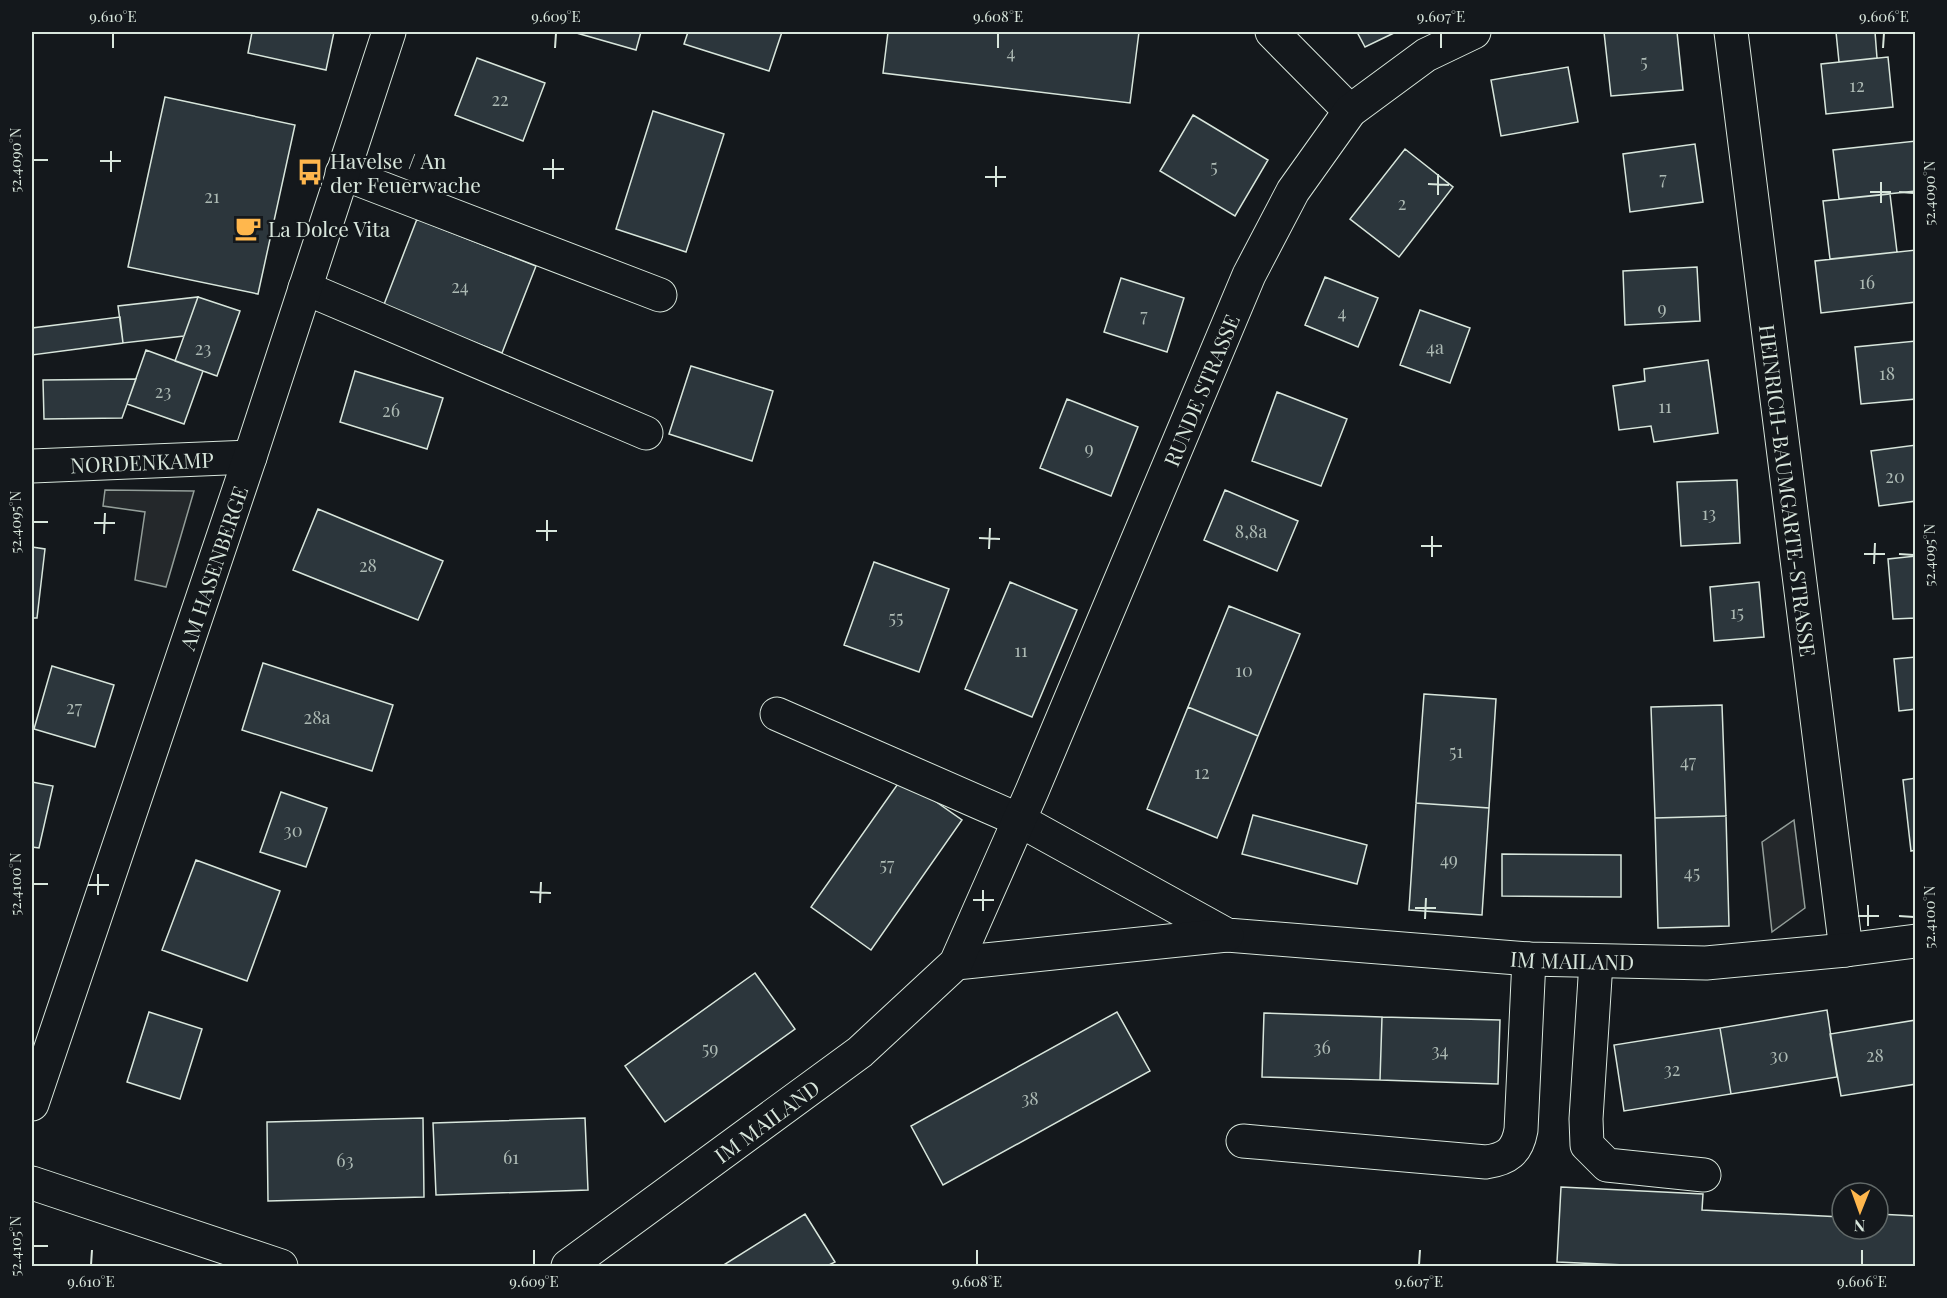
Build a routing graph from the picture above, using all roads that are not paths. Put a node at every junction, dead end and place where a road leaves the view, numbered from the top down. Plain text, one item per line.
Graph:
1 (389, 32) edge
2 (1272, 32) edge
3 (1474, 32) edge
4 (1731, 32) edge
5 (1350, 111) junction
6 (342, 173) junction
7 (305, 288) junction
8 (660, 295) dead end
9 (646, 433) dead end
10 (250, 457) junction
11 (32, 466) edge
12 (777, 714) dead end
13 (1019, 820) junction
14 (1227, 935) junction
15 (1916, 941) edge
16 (1846, 950) junction
17 (1529, 959) junction
18 (1596, 962) junction
19 (956, 963) junction
20 (32, 1104) edge
21 (1243, 1141) dead end
22 (1704, 1175) dead end
23 (32, 1183) edge
24 (281, 1266) edge
25 (568, 1266) edge

1 - 6 street, AM HASENBERGE
2 - 5 street
3 - 5 street, RUNDE STRASSE
4 - 16 street, HEINRICH-BAUMGARTE-STRASSE
5 - 13 street, RUNDE STRASSE
6 - 7 street, AM HASENBERGE
6 - 8 street
7 - 9 street
7 - 10 street, AM HASENBERGE
10 - 11 street, NORDENKAMP
10 - 20 street, AM HASENBERGE
12 - 13 street
13 - 14 street, IM MAILAND
13 - 19 street, IM MAILAND
14 - 17 street, IM MAILAND
14 - 19 street, IM MAILAND
15 - 16 street, IM MAILAND
16 - 18 street, IM MAILAND
17 - 18 street, IM MAILAND
17 - 21 street
18 - 22 street
19 - 25 street, IM MAILAND
23 - 24 street

